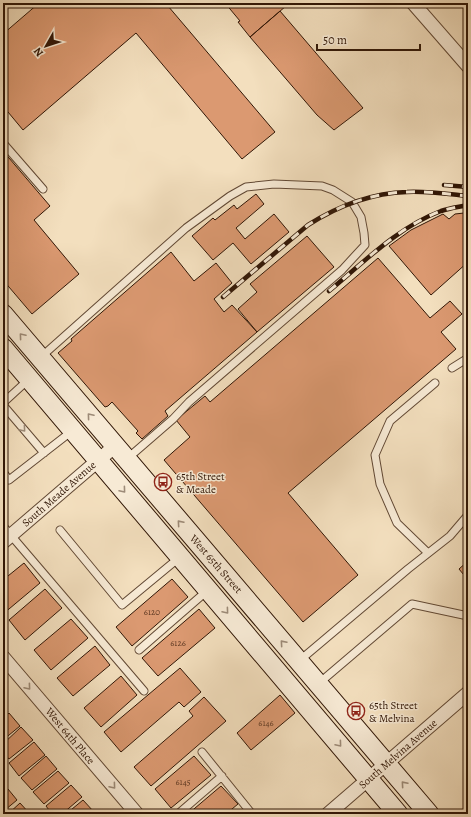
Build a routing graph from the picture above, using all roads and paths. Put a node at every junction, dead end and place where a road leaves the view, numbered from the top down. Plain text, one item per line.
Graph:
1 (413, 3) edge
2 (468, 66) edge
3 (3, 143) edge
4 (43, 189) dead end
5 (3, 314) edge
6 (3, 348) edge
7 (40, 358) junction
8 (468, 358) edge
9 (452, 368) dead end
10 (26, 376) junction
11 (435, 383) dead end
12 (3, 404) edge
13 (72, 430) junction
14 (44, 453) junction
15 (120, 453) junction
16 (98, 460) junction
17 (3, 472) edge
18 (468, 515) edge
19 (60, 530) dead end
20 (6, 535) edge
21 (428, 553) junction
22 (180, 557) junction
23 (208, 590) junction
24 (468, 616) edge
25 (139, 650) dead end
26 (3, 657) edge
27 (299, 662) junction
28 (318, 684) junction
29 (144, 690) dead end
30 (468, 693) edge
31 (202, 752) dead end
32 (386, 764) junction
33 (222, 776) junction
34 (369, 779) junction
35 (137, 814) edge
36 (178, 814) edge
37 (252, 814) edge
38 (328, 814) edge
39 (398, 814) edge
40 (429, 814) edge

1 - 2 street
3 - 4 lane
7 -> 5 street, West 65th Street
6 - 10 street, West 65th Street
7 - 10 street
15 -> 7 street, West 65th Street
7 - 15 lane
8 - 9 lane
10 - 12 lane
10 - 13 street, West 65th Street
11 - 21 lane
12 -> 14 lane
13 - 14 lane
13 - 16 street, West 65th Street
14 - 17 lane
15 - 16 street, South Meade Avenue
27 -> 15 street, West 65th Street
16 - 20 street, South Meade Avenue
16 -> 22 street, West 65th Street
18 - 21 lane
19 - 22 lane
20 - 29 lane
21 - 27 lane
22 - 23 street, West 65th Street
23 - 25 lane
23 -> 34 street, West 65th Street
24 - 28 lane
26 -> 35 street, West 64th Place
27 - 28 street, West 65th Street
28 - 32 street, West 65th Street
30 - 32 street, South Melvina Avenue
31 - 33 lane
32 - 34 street, South Melvina Avenue
40 -> 32 street, West 65th Street
33 - 36 lane
33 - 37 lane
34 - 38 street, South Melvina Avenue
34 - 39 street, West 65th Street

